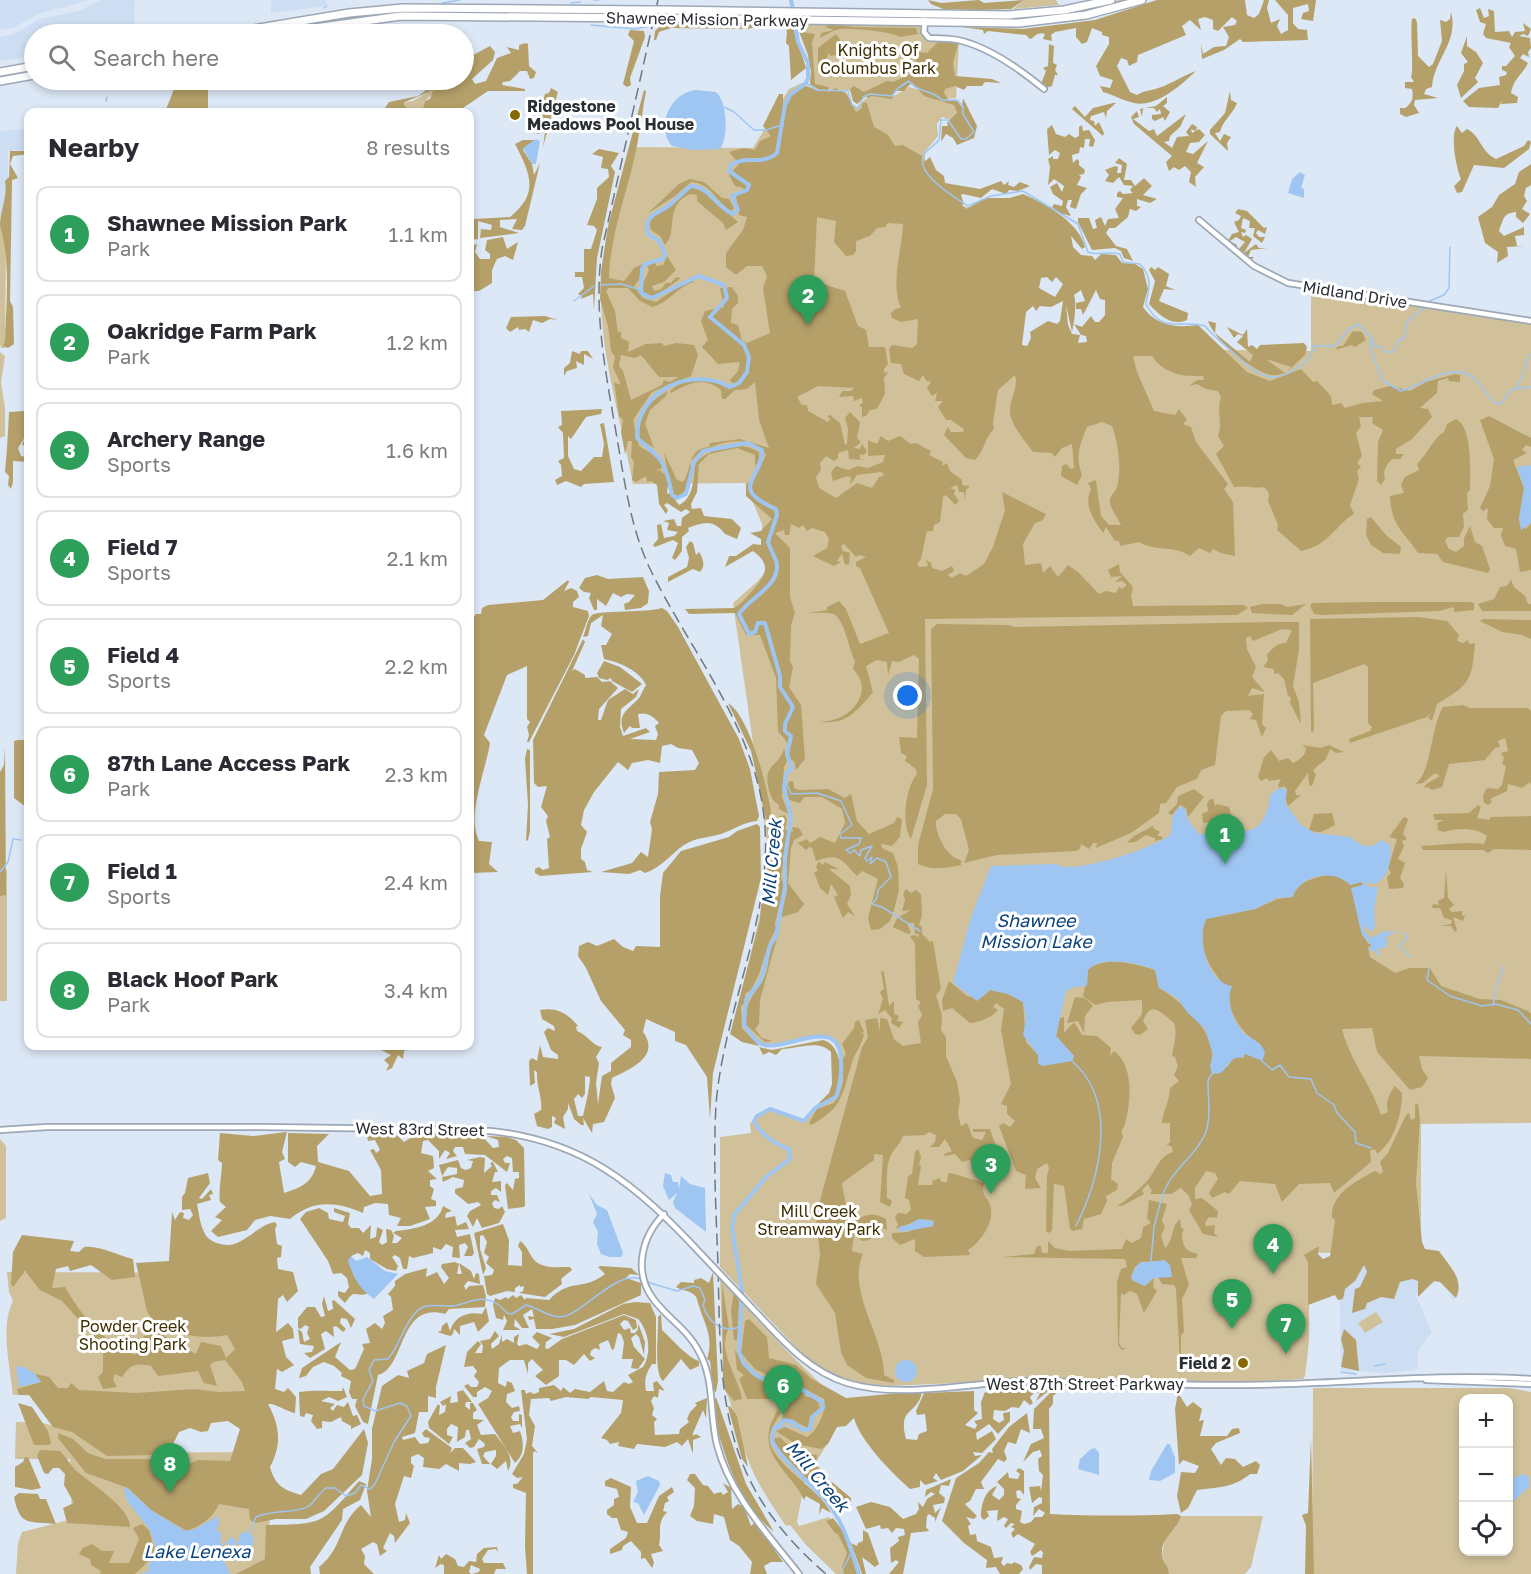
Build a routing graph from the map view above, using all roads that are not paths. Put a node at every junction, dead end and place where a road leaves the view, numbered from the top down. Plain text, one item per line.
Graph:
1 (1111, 0) edge
2 (1142, 0) edge
3 (322, 17) junction
4 (925, 18) junction
5 (281, 24) edge
6 (324, 24) edge
7 (341, 24) edge
8 (24, 68) edge
9 (0, 72) edge
10 (24, 77) edge
11 (0, 81) edge
12 (1044, 89) dead end
13 (1199, 220) dead end
14 (1531, 321) edge
15 (0, 1130) edge
16 (664, 1214) junction
17 (770, 1326) joint
18 (1421, 1378) junction
19 (1531, 1379) edge
20 (1531, 1384) edge
21 (799, 1574) edge

1 - 4 highway, Shawnee Mission Parkway
2 - 4 highway, Shawnee Mission Parkway
3 - 4 highway, Shawnee Mission Parkway, bridge
3 - 5 highway, Shawnee Mission Parkway
3 - 6 highway
4 - 7 highway, Shawnee Mission Parkway, bridge
4 - 12 main road
8 - 9 highway
10 - 11 highway
13 - 14 main road, Midland Drive
15 - 16 main road, West 83rd Street
16 - 17 main road, West 83rd Street, bridge
16 - 21 main road
17 - 18 main road, West 87th Street Parkway
18 - 19 main road, West 87th Street Parkway
18 - 20 main road, West 87th Street Parkway

